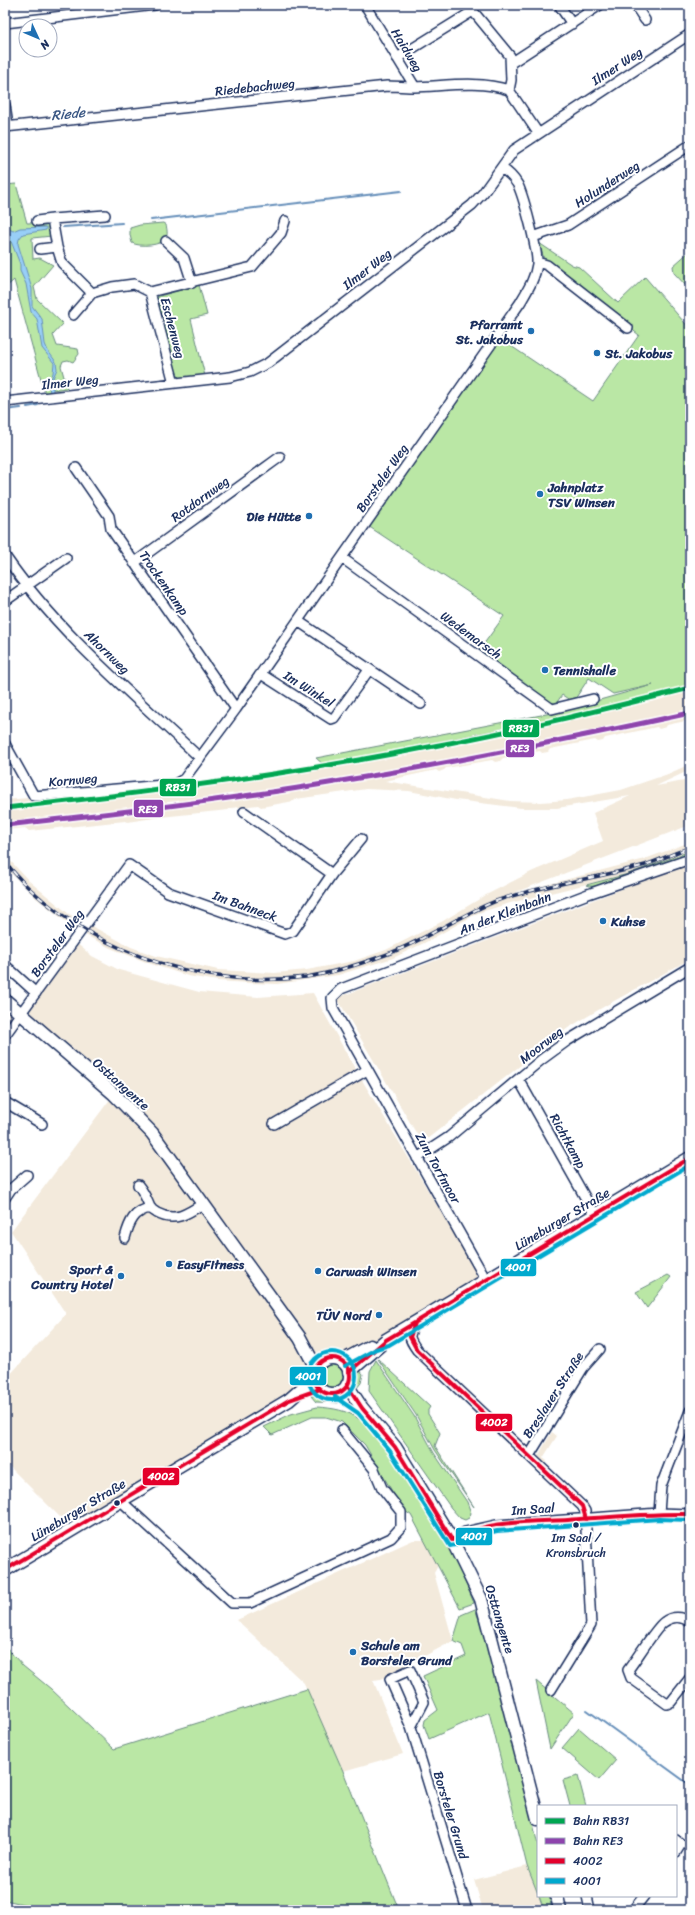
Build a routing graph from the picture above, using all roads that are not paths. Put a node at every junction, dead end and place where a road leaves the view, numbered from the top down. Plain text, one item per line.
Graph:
1 (155, 5) edge
2 (365, 5) edge
3 (559, 5) edge
4 (600, 5) edge
5 (635, 5) edge
6 (132, 6) edge
7 (471, 8) edge
8 (645, 20) dead end
9 (5, 23) edge
10 (572, 24) junction
11 (690, 34) edge
12 (397, 58) junction
13 (511, 63) junction
14 (414, 87) junction
15 (509, 90) junction
16 (5, 105) edge
17 (6, 126) edge
18 (538, 134) junction
19 (690, 144) edge
20 (501, 168) junction
21 (105, 215) dead end
22 (52, 219) junction
23 (37, 220) dead end
24 (286, 221) dead end
25 (533, 237) junction
26 (166, 241) dead end
27 (57, 247) junction
28 (40, 248) dead end
29 (537, 262) junction
30 (192, 282) junction
31 (150, 292) junction
32 (92, 293) junction
33 (73, 315) dead end
34 (628, 328) dead end
35 (174, 383) junction
36 (5, 402) edge
37 (280, 457) dead end
38 (76, 468) dead end
39 (5, 556) edge
40 (66, 558) dead end
41 (342, 558) junction
42 (134, 563) junction
43 (26, 586) junction
44 (5, 601) edge
45 (298, 621) junction
46 (369, 670) junction
47 (261, 674) junction
48 (593, 699) dead end
49 (421, 704) dead end
50 (236, 709) junction
51 (5, 744) edge
52 (200, 758) junction
53 (175, 784) joint
54 (244, 812) dead end
55 (361, 839) dead end
56 (690, 859) edge
57 (129, 865) joint
58 (332, 874) junction
59 (5, 965) edge
60 (690, 967) edge
61 (36, 993) junction
62 (332, 998) joint
63 (5, 1000) edge
64 (20, 1014) junction
65 (5, 1035) edge
66 (367, 1070) junction
67 (519, 1080) junction
68 (5, 1102) edge
69 (42, 1124) dead end
70 (274, 1124) dead end
71 (417, 1158) junction
72 (690, 1158) edge
73 (27, 1175) dead end
74 (138, 1185) dead end
75 (5, 1198) edge
76 (204, 1203) junction
77 (151, 1208) junction
78 (595, 1215) junction
79 (125, 1238) dead end
80 (486, 1280) junction
81 (415, 1323) junction
82 (386, 1340) junction
83 (600, 1349) dead end
84 (342, 1361) junction
85 (349, 1372) junction
86 (319, 1374) junction
87 (342, 1389) junction
88 (690, 1411) edge
89 (342, 1430) dead end
90 (529, 1456) junction
91 (121, 1500) junction
92 (659, 1513) junction
93 (690, 1514) edge
94 (586, 1519) junction
95 (452, 1540) junction
96 (5, 1570) edge
97 (690, 1622) edge
98 (690, 1678) edge
99 (551, 1690) dead end
100 (411, 1727) junction
101 (537, 1815) edge
102 (677, 1841) edge
103 (677, 1851) edge
104 (557, 1897) edge
105 (587, 1897) edge
106 (643, 1897) edge
107 (467, 1910) edge
108 (560, 1910) edge
109 (590, 1910) edge
110 (633, 1910) edge

1 - 6 street
2 - 12 street, Haidweg
3 - 10 street
4 - 10 street
5 - 8 street
6 - 9 street
7 - 12 street
7 - 13 street
10 - 13 street
11 - 18 street, Ilmer Weg
12 - 14 street, Haidweg
13 - 15 street
14 - 15 street, Riedebachweg
14 - 17 street, Riedebachweg
15 - 18 street
16 - 17 street
18 - 20 street, Ilmer Weg
19 - 25 street, Holunderweg
20 - 25 street, Borsteler Weg
20 - 35 street, Ilmer Weg
21 - 22 street
22 - 23 street
22 - 27 street
24 - 30 street
25 - 29 street, Borsteler Weg
26 - 30 street
27 - 28 street
27 - 32 street
29 - 34 street
29 - 41 street, Borsteler Weg
30 - 31 street
31 - 32 street, Eschenweg
31 - 35 street, Eschenweg
32 - 33 street
35 - 36 street, Ilmer Weg
37 - 42 street, Rotdornweg
38 - 42 street, Trockenkamp
39 - 43 street, Ahornweg
40 - 43 street
41 - 45 street, Borsteler Weg
41 - 48 street, Wedemarsch
42 - 50 street, Trockenkamp
43 - 44 street
43 - 52 street, Ahornweg
45 - 46 street
45 - 47 street, Borsteler Weg
46 - 47 street, Im Winkel
46 - 49 street
47 - 50 street, Borsteler Weg
50 - 52 street, Borsteler Weg
51 - 53 street, Kornweg
52 - 53 street, Borsteler Weg
54 - 58 street
55 - 58 street, Im Bahneck
56 - 62 street, An der Kleinbahn
57 - 58 street, Im Bahneck
57 - 61 street, Borsteler Weg
59 - 61 street
60 - 67 street, Moorweg
61 - 64 street, Borsteler Weg
62 - 66 street, Zum Torfmoor
63 - 64 main road, Osttangente
64 - 65 street, Borsteler Weg
64 - 76 main road, Osttangente
66 - 70 street
66 - 71 street, Zum Torfmoor
67 - 71 street, Moorweg
67 - 78 street, Richtkamp
68 - 69 street
71 - 80 street, Zum Torfmoor
72 - 78 main road, Lüneburger Straße
73 - 75 street
74 - 77 street
76 - 77 street
76 - 86 main road, Osttangente
77 - 79 street
78 - 80 main road, Lüneburger Straße
80 - 81 main road, Lüneburger Straße
81 - 82 main road, Lüneburger Straße
81 - 90 street
82 - 84 main road, Lüneburger Straße
82 - 85 main road, Lüneburger Straße
83 - 90 street, Breslauer Straße
84 - 85 main road
84 - 86 main road
85 - 87 main road
86 - 87 main road
86 - 91 main road, Lüneburger Straße
87 - 95 main road, Osttangente
88 - 92 street
89 - 91 street
90 - 94 street
91 - 96 main road, Lüneburger Straße
92 - 93 street, Im Saal
92 - 94 street, Im Saal
94 - 95 street, Im Saal
94 - 99 street
95 - 101 main road, Osttangente
97 - 98 street
100 - 100 street, Borsteler Grund
100 - 107 street, Borsteler Grund
102 - 103 street
104 - 108 main road
105 - 109 street
106 - 110 street

